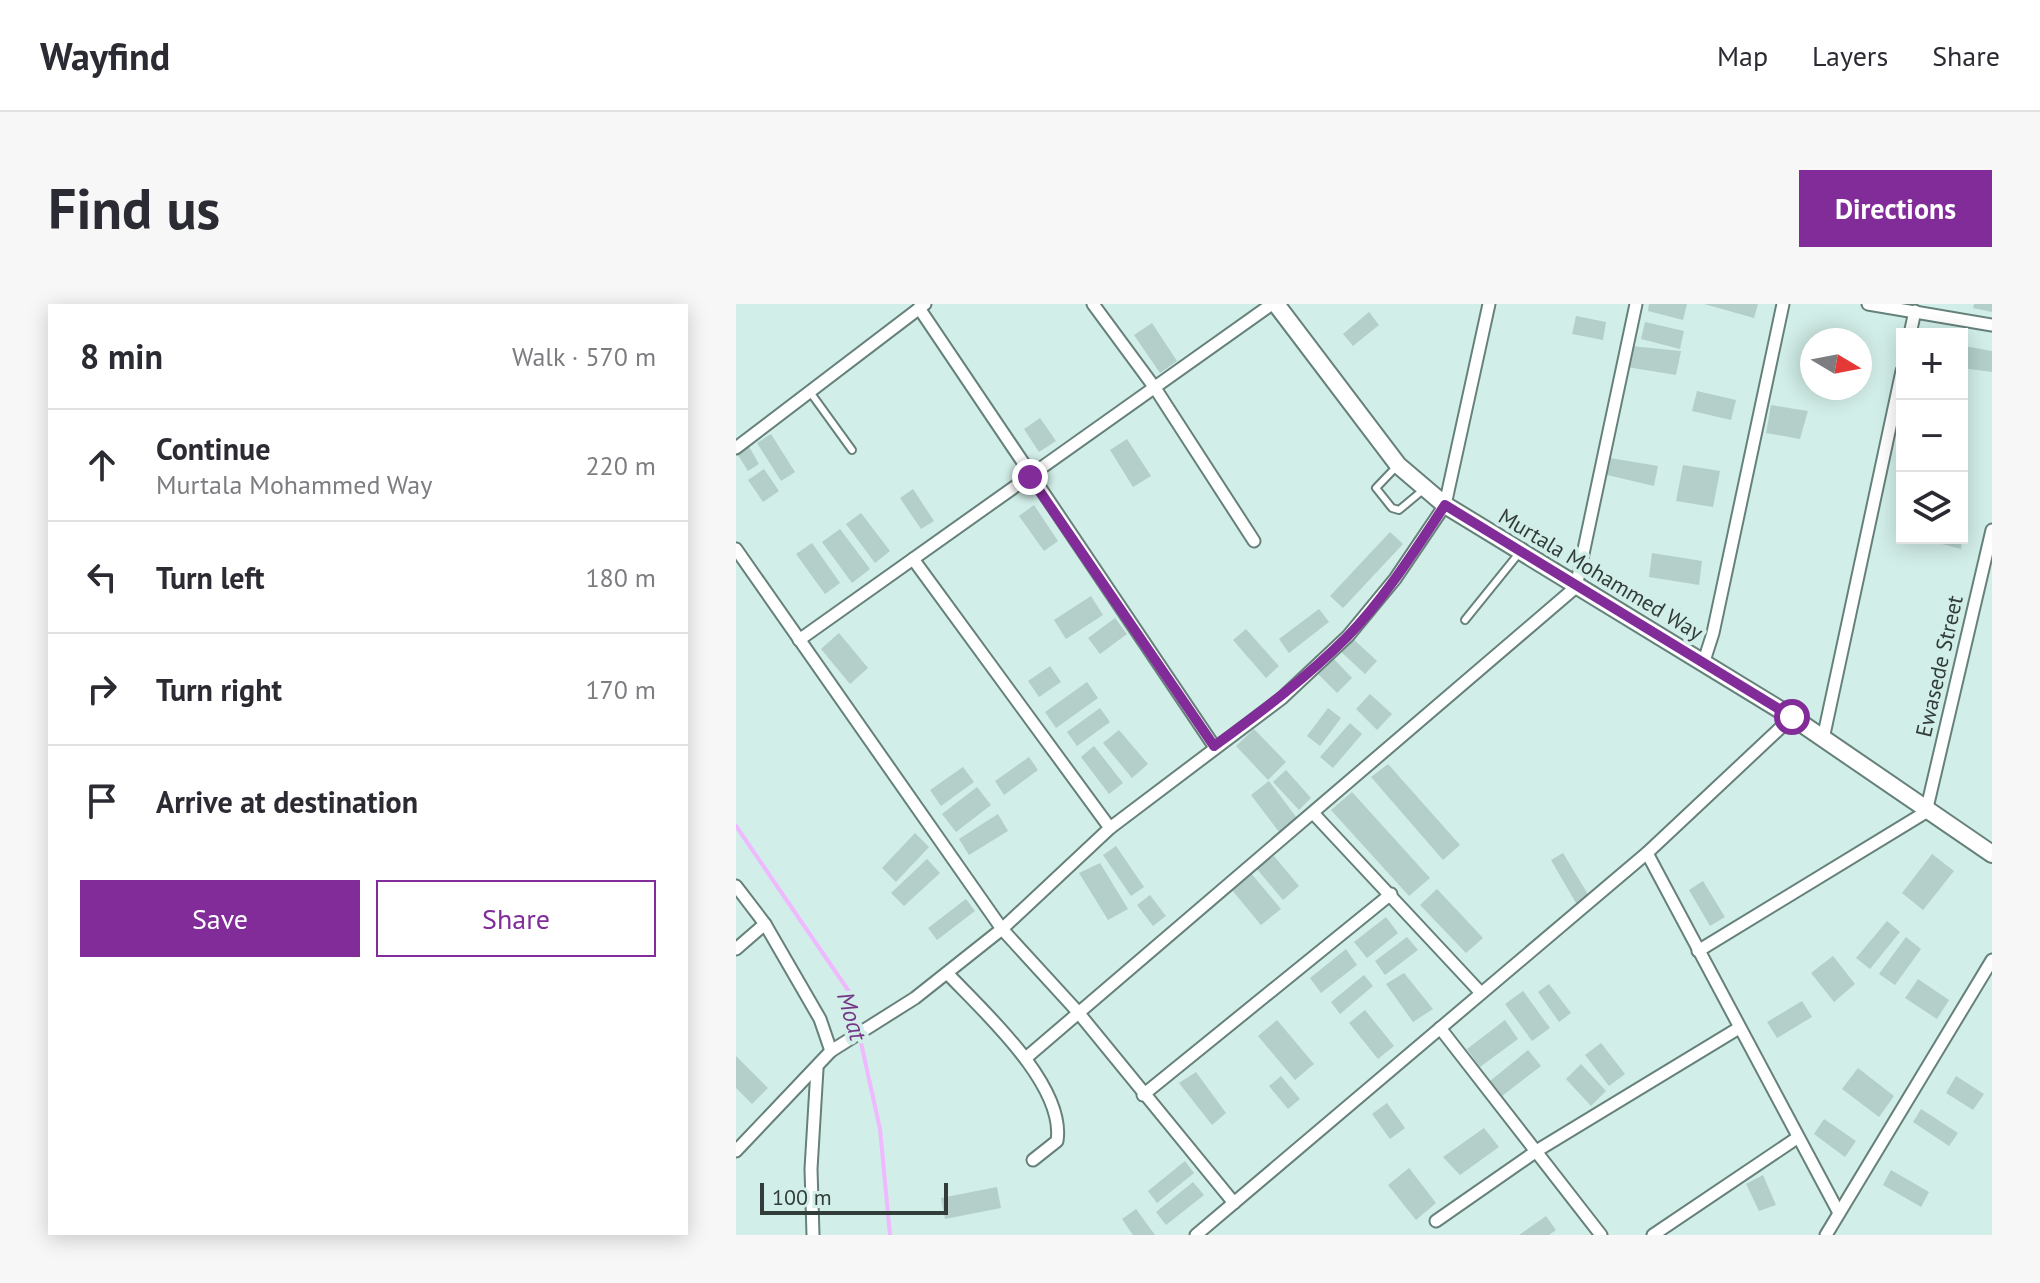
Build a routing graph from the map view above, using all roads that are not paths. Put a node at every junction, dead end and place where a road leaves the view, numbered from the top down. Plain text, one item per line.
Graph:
1 (1093, 304) edge
2 (1274, 304) edge
3 (1489, 304) edge
4 (1636, 304) edge
5 (1783, 304) edge
6 (1868, 304) edge
7 (922, 306) edge
8 (1915, 311) junction
9 (1992, 325) edge
10 (1911, 328) edge
11 (1155, 388) junction
12 (810, 392) junction
13 (1896, 399) edge
14 (736, 448) edge
15 (852, 450) dead end
16 (1398, 465) junction
17 (1030, 477) junction
18 (1424, 488) junction
19 (1445, 505) junction
20 (1992, 530) edge
21 (1254, 541) dead end
22 (736, 549) edge
23 (1520, 552) junction
24 (913, 559) junction
25 (1576, 587) junction
26 (1465, 620) dead end
27 (799, 640) junction
28 (1704, 661) junction
29 (1792, 717) junction
30 (1823, 739) junction
31 (1214, 746) junction
32 (1926, 812) junction
33 (1313, 813) junction
34 (1110, 828) junction
35 (1647, 853) junction
36 (1992, 854) edge
37 (736, 886) edge
38 (1391, 894) junction
39 (765, 924) junction
40 (1002, 929) junction
41 (736, 949) edge
42 (1698, 951) junction
43 (1992, 960) edge
44 (947, 973) junction
45 (1481, 993) junction
46 (1077, 1011) junction
47 (1440, 1028) junction
48 (1739, 1028) junction
49 (831, 1051) junction
50 (1027, 1057) junction
51 (817, 1069) junction
52 (1143, 1095) junction
53 (1797, 1138) junction
54 (1538, 1150) junction
55 (736, 1151) edge
56 (1033, 1160) dead end
57 (1234, 1203) junction
58 (1839, 1213) junction
59 (1436, 1221) dead end
60 (1203, 1233) edge
61 (813, 1235) edge
62 (1601, 1235) edge
63 (1653, 1235) edge
64 (1826, 1235) edge

1 - 11 street
2 - 11 street
2 - 16 street, Murtala Mohammed Way
3 - 19 street
4 - 25 street
5 - 28 street
6 - 8 street
7 - 12 street
7 - 17 street
8 - 9 street
8 - 10 street
11 - 17 street
11 - 21 street
12 - 14 street
12 - 15 lane
13 - 30 street
16 - 18 street, Murtala Mohammed Way
16 - 18 lane
17 - 24 street
17 - 31 street
18 - 19 street, Murtala Mohammed Way
19 - 23 street, Murtala Mohammed Way
19 - 31 street
20 - 32 street, Ewasede Street
22 - 27 street
23 - 25 street, Murtala Mohammed Way
23 - 26 lane
24 - 27 street
24 - 34 street
25 - 28 street, Murtala Mohammed Way
25 - 33 street
27 - 40 street
28 - 29 street, Murtala Mohammed Way
29 - 30 street, Murtala Mohammed Way
29 - 35 street
30 - 32 street, Murtala Mohammed Way
31 - 34 street
32 - 36 street, Murtala Mohammed Way
32 - 42 street
33 - 38 street
33 - 46 street
34 - 40 street
35 - 42 street
35 - 45 street
37 - 39 street
38 - 45 street
38 - 52 street
39 - 41 street
39 - 49 street
40 - 44 street
40 - 46 street
42 - 48 street
43 - 58 street
44 - 49 street
44 - 50 street
45 - 47 street
46 - 50 street
46 - 52 street
47 - 54 street
47 - 57 street
48 - 53 street
48 - 54 street
49 - 51 street
50 - 56 street
51 - 55 street
51 - 61 street
52 - 57 street
53 - 58 street
53 - 63 street
54 - 59 street
54 - 62 street
57 - 60 street
58 - 64 street

